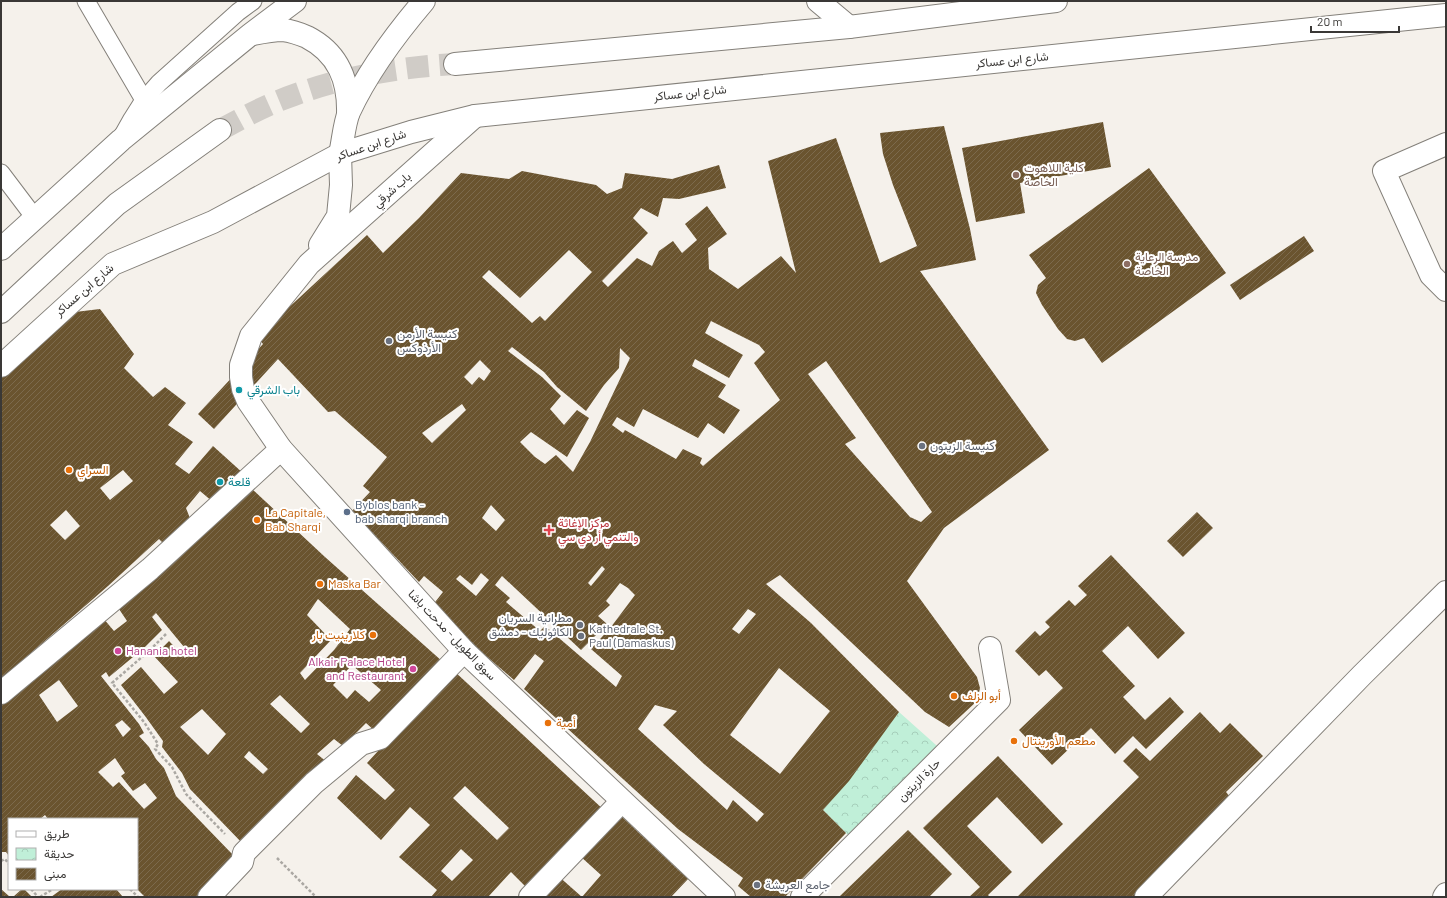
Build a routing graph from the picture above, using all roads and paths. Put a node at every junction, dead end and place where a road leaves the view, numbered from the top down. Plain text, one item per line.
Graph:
1 (86, 1) edge
2 (253, 1) edge
3 (295, 1) edge
4 (424, 1) edge
5 (818, 1) edge
6 (1056, 1) edge
7 (1446, 16) edge
8 (849, 27) junction
9 (251, 34) junction
10 (455, 64) tunnel mouth
11 (144, 100) junction
12 (348, 114) junction
13 (475, 116) junction
14 (220, 130) tunnel mouth
15 (121, 140) junction
16 (1446, 144) edge
17 (340, 154) junction
18 (1, 173) edge
19 (35, 218) junction
20 (2, 246) edge
21 (309, 264) junction
22 (1446, 290) edge
23 (1, 312) edge
24 (250, 336) joint
25 (1, 366) edge
26 (280, 450) junction
27 (1446, 592) edge
28 (166, 634) dead end
29 (990, 648) dead end
30 (464, 651) junction
31 (1, 693) edge
32 (622, 801) junction
33 (251, 846) junction
34 (1, 861) edge
35 (8, 863) edge
36 (51, 890) edge
37 (1446, 894) edge
38 (39, 897) edge
39 (209, 897) edge
40 (316, 897) edge
41 (530, 897) edge
42 (724, 897) edge
43 (802, 897) edge
44 (1146, 897) edge
45 (1444, 897) edge

1 - 11 lane
2 - 11 lane
3 - 9 main road
4 - 12 main road
5 - 8 main road
6 - 8 main road
7 - 13 main road, شارع ابن عساكر
8 - 10 main road
9 - 12 main road
9 - 15 main road
11 - 15 lane
12 - 17 main road, باب شرقي
13 - 17 main road, شارع ابن عساكر
13 - 21 main road, باب شرقي
14 - 23 main road
15 - 19 main road
16 - 22 main road
17 - 21 main road, باب شرقي
17 - 25 main road, شارع ابن عساكر
18 - 19 lane
19 - 20 main road
21 - 24 main road, باب شرقي
24 - 26 main road, سوق الطويل - مدحت باشا
26 - 30 main road, سوق الطويل - مدحت باشا
26 - 31 main road
27 - 44 main road
28 - 33 path
29 - 43 main road, حارة الزيتون
30 - 32 main road, سوق الطويل - مدحت باشا
30 - 33 main road
32 - 41 main road
32 - 42 main road, سوق الطويل - مدحت باشا
33 - 39 main road
33 - 40 path
34 - 35 path
36 - 38 path
37 - 45 main road

